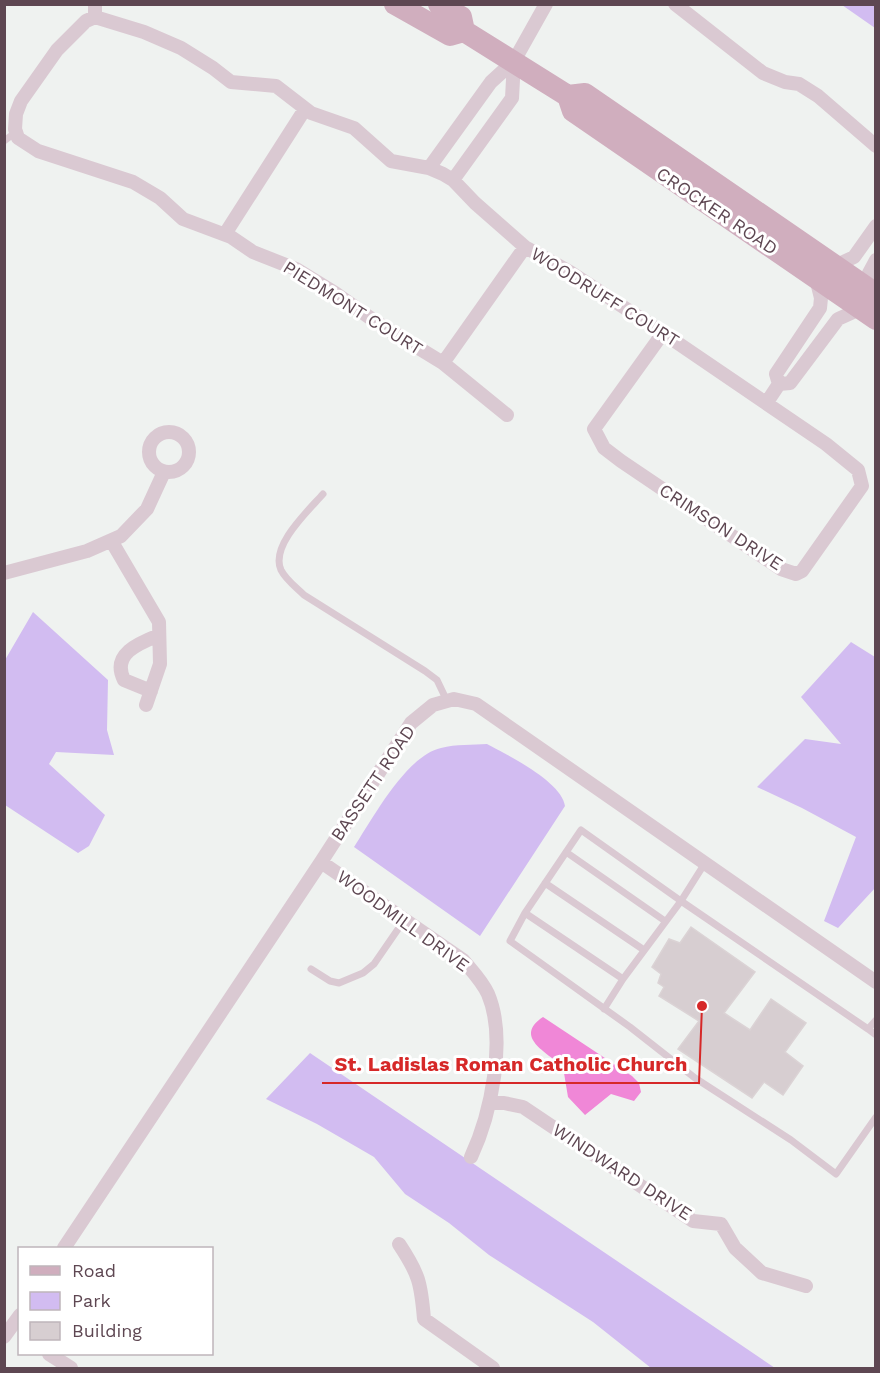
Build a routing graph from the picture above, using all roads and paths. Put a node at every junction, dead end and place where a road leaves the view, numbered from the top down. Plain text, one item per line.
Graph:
1 (395, 4) edge
2 (439, 4) edge
3 (546, 4) edge
4 (675, 4) edge
5 (95, 10) edge
6 (464, 31) junction
7 (514, 61) junction
8 (568, 96) junction
9 (305, 109) junction
10 (10, 137) edge
11 (876, 146) edge
12 (429, 168) junction
13 (453, 180) junction
14 (876, 226) edge
15 (225, 234) junction
16 (525, 246) junction
17 (876, 260) edge
18 (835, 266) junction
19 (816, 278) junction
20 (870, 303) edge
21 (663, 333) junction
22 (443, 363) junction
23 (779, 384) junction
24 (766, 402) junction
25 (507, 415) dead end
26 (165, 472) dead end
27 (323, 494) dead end
28 (112, 542) junction
29 (4, 573) edge
30 (159, 635) junction
31 (447, 701) junction
32 (566, 852) junction
33 (321, 862) junction
34 (705, 863) junction
35 (545, 883) junction
36 (681, 901) junction
37 (525, 913) junction
38 (405, 920) junction
39 (665, 921) junction
40 (644, 950) junction
41 (311, 969) dead end
42 (622, 979) junction
43 (876, 982) edge
44 (604, 1009) junction
45 (876, 1020) edge
46 (868, 1029) junction
47 (876, 1035) edge
48 (490, 1103) junction
49 (876, 1117) edge
50 (471, 1157) dead end
51 (399, 1244) dead end
52 (65, 1247) edge
53 (806, 1286) dead end
54 (52, 1355) edge
55 (71, 1368) edge
56 (493, 1368) edge

1 - 6 main road, CROCKER ROAD
2 - 6 main road, CROCKER ROAD
3 - 7 street
4 - 11 street
5 - 9 street, WOODRUFF COURT
5 - 10 street, PIEDMONT COURT
6 - 7 main road, CROCKER ROAD
7 - 8 main road, CROCKER ROAD
7 - 12 street
7 - 13 street
8 - 18 main road, CROCKER ROAD
8 - 19 main road, CROCKER ROAD
9 - 12 street, WOODRUFF COURT
9 - 15 street
10 - 15 street, PIEDMONT COURT
12 - 13 street, WOODRUFF COURT
13 - 16 street, WOODRUFF COURT
14 - 18 street
15 - 22 street, PIEDMONT COURT
16 - 21 street, WOODRUFF COURT
16 - 22 street
17 - 20 street
18 - 20 main road, CROCKER ROAD
19 - 20 main road, CROCKER ROAD
19 - 23 street
20 - 23 street
21 - 24 street, WOODRUFF COURT
21 - 24 street, CRIMSON DRIVE
22 - 25 street, PIEDMONT COURT
23 - 24 street
26 - 28 street
27 - 31 lane
28 - 29 street
28 - 30 street
30 - 30 street
31 - 33 street, BASSETT ROAD
31 - 34 street
32 - 35 lane
32 - 36 lane
32 - 39 lane
33 - 38 street, WOODMILL DRIVE
33 - 52 street, BASSETT ROAD
34 - 36 lane
34 - 43 street
35 - 37 lane
35 - 40 lane
36 - 39 lane
36 - 46 lane
37 - 42 lane
37 - 44 lane
38 - 41 lane
38 - 48 street, WOODMILL DRIVE
39 - 40 lane
40 - 42 lane
42 - 44 lane
44 - 49 lane
45 - 46 lane
46 - 47 lane
48 - 50 street, WOODMILL DRIVE
48 - 53 street, WINDWARD DRIVE
51 - 56 street
54 - 55 street

